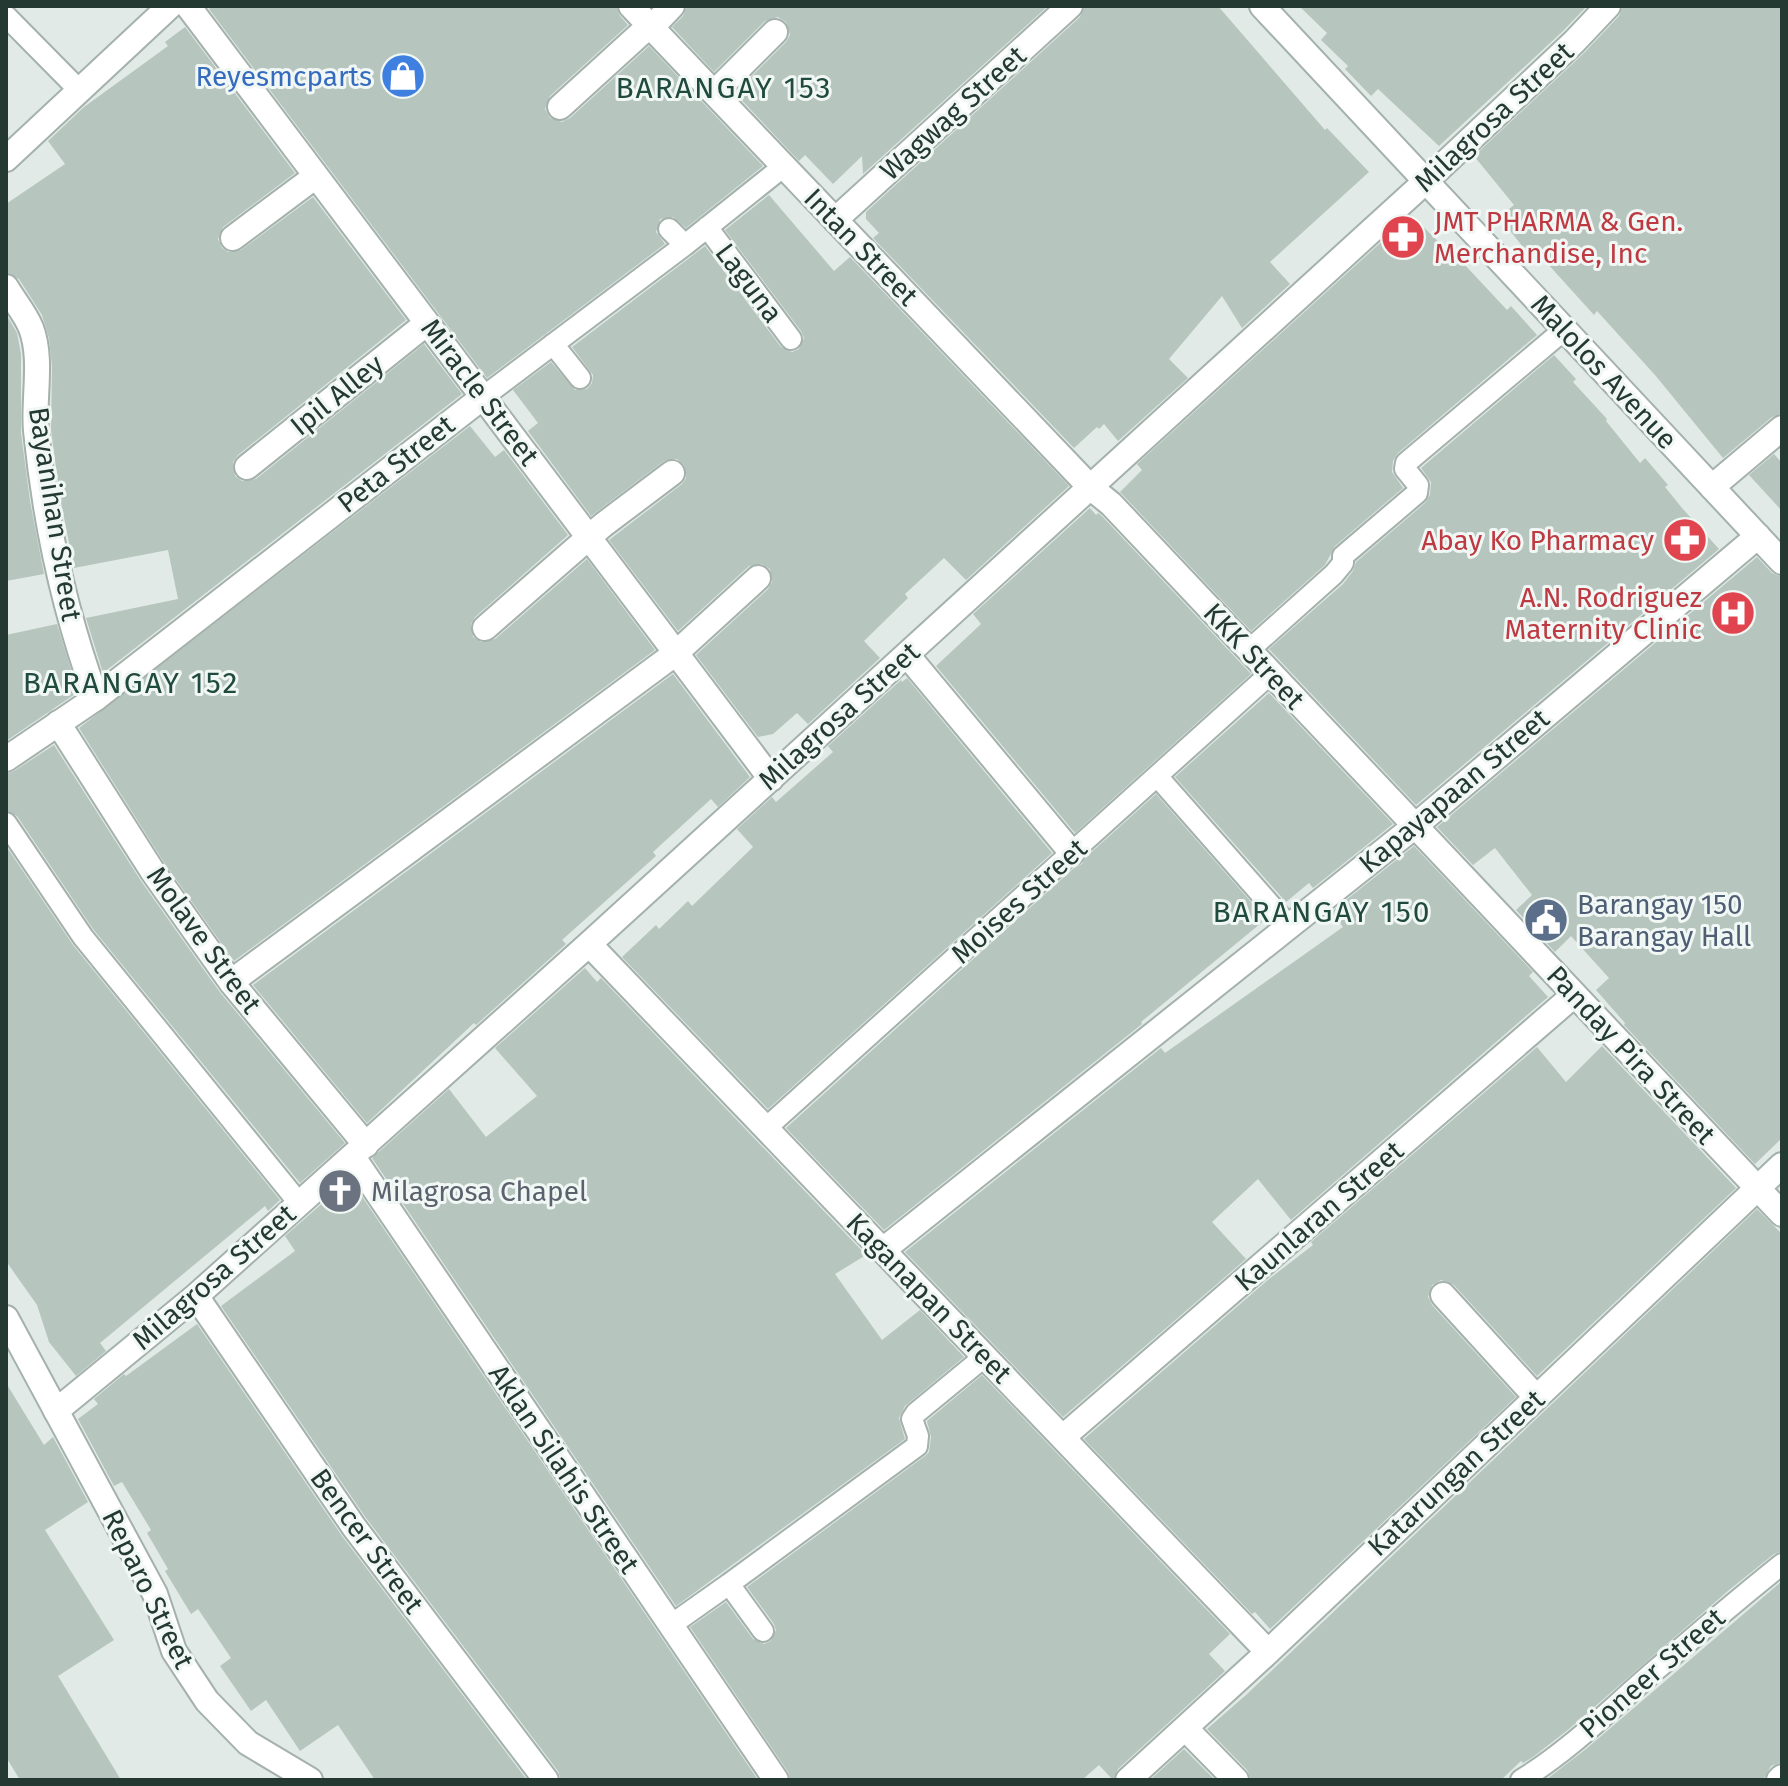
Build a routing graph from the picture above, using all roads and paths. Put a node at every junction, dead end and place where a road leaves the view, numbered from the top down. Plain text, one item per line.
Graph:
1 (170, 6) edge
2 (188, 6) edge
3 (631, 6) edge
4 (672, 6) edge
5 (1070, 6) edge
6 (1262, 6) edge
7 (1608, 6) edge
8 (6, 16) edge
9 (650, 27) junction
10 (775, 32) dead end
11 (80, 91) junction
12 (714, 93) junction
13 (560, 107) dead end
14 (6, 159) edge
15 (784, 166) junction
16 (316, 176) junction
17 (1426, 181) junction
18 (835, 220) junction
19 (707, 227) junction
20 (669, 229) dead end
21 (233, 238) dead end
22 (685, 245) junction
23 (6, 287) edge
24 (427, 323) junction
25 (1565, 329) junction
26 (791, 339) dead end
27 (553, 344) junction
28 (580, 378) dead end
29 (483, 397) junction
30 (1782, 428) edge
31 (247, 467) dead end
32 (672, 473) dead end
33 (1090, 487) junction
34 (1712, 487) junction
35 (1758, 536) junction
36 (590, 538) junction
37 (1782, 562) edge
38 (758, 578) dead end
39 (485, 628) dead end
40 (1249, 650) junction
41 (676, 653) junction
42 (907, 655) junction
43 (1270, 674) junction
44 (96, 698) junction
45 (58, 723) junction
46 (6, 759) edge
47 (1157, 776) junction
48 (771, 779) junction
49 (6, 823) edge
50 (1415, 826) junction
51 (1072, 853) junction
52 (1289, 926) junction
53 (589, 944) junction
54 (231, 982) junction
55 (1574, 995) junction
56 (766, 1128) junction
57 (360, 1151) junction
58 (1782, 1165) edge
59 (1757, 1188) junction
60 (299, 1203) junction
61 (1782, 1214) edge
62 (883, 1250) junction
63 (1443, 1295) dead end
64 (196, 1296) junction
65 (6, 1318) edge
66 (984, 1357) junction
67 (1536, 1397) junction
68 (56, 1411) junction
69 (1063, 1437) junction
70 (1782, 1564) edge
71 (729, 1584) junction
72 (671, 1625) junction
73 (763, 1631) dead end
74 (1268, 1652) junction
75 (1186, 1729) junction
76 (310, 1780) edge
77 (546, 1780) edge
78 (776, 1780) edge
79 (1128, 1780) edge
80 (1236, 1780) edge
81 (1521, 1780) edge

1 - 11 street
2 - 16 street, Miracle Street
3 - 9 street, Intan Street
4 - 9 street
5 - 18 street, Wagwag Street
6 - 17 street, Malolos Avenue
7 - 17 street, Milagrosa Street
8 - 11 lane
9 - 12 street, Intan Street
9 - 13 street
10 - 12 street
11 - 14 street
12 - 15 street, Intan Street
15 - 18 street, Intan Street
15 - 19 lane, Peta Street
16 - 21 street
16 - 24 street, Miracle Street
17 - 25 street, Malolos Avenue
17 - 33 street, Milagrosa Street
18 - 33 street, Intan Street
19 - 22 lane, Peta Street
19 - 26 lane, Laguna
20 - 22 lane
22 - 27 lane, Peta Street
23 - 44 street, Bayanihan Street
24 - 29 street, Miracle Street
24 - 31 street, Ipil Alley
25 - 34 street, Malolos Avenue
25 - 40 lane
27 - 28 lane
27 - 29 lane, Peta Street
29 - 36 street, Miracle Street
29 - 44 street, Peta Street
30 - 34 street
32 - 36 street
33 - 40 street, KKK Street
33 - 42 street, Milagrosa Street
34 - 35 street, Malolos Avenue
35 - 37 street, Malolos Avenue
35 - 50 street, Kapayapaan Street
36 - 39 street
36 - 41 street, Miracle Street
38 - 41 street
40 - 43 street, KKK Street
41 - 48 street, Miracle Street
41 - 54 street
42 - 48 street, Milagrosa Street
42 - 51 street
43 - 47 lane, Moises Street
43 - 50 street, KKK Street
44 - 45 street, Peta Street
45 - 46 street, Peta Street
45 - 54 street, Molave Street
47 - 51 lane, Moises Street
47 - 52 lane
48 - 53 street, Milagrosa Street
49 - 60 lane
50 - 52 street, Kapayapaan Street
50 - 55 street, Panday Pira Street
51 - 56 lane, Moises Street
52 - 62 street, Kapayapaan Street
53 - 56 street, Kaganapan Street
53 - 57 street, Milagrosa Street
54 - 57 street, Molave Street
55 - 59 street, Panday Pira Street
55 - 69 street, Kaunlaran Street
56 - 62 street, Kaganapan Street
57 - 60 street, Milagrosa Street
57 - 72 street, Aklan Silahis Street
58 - 59 street, Katarungan Street
59 - 61 street, Panday Pira Street
59 - 67 street, Katarungan Street
60 - 64 street, Milagrosa Street
62 - 66 street, Kaganapan Street
63 - 67 street
64 - 68 street, Milagrosa Street
64 - 77 street, Bencer Street
65 - 68 street, Reparo Street
66 - 69 street, Kaganapan Street
66 - 71 lane
67 - 74 street, Katarungan Street
68 - 76 street, Reparo Street
69 - 74 street, Kaganapan Street
70 - 81 lane, Pioneer Street
71 - 72 lane
71 - 73 lane
72 - 78 street, Aklan Silahis Street
74 - 75 street, Katarungan Street
75 - 79 street, Katarungan Street
75 - 80 street

